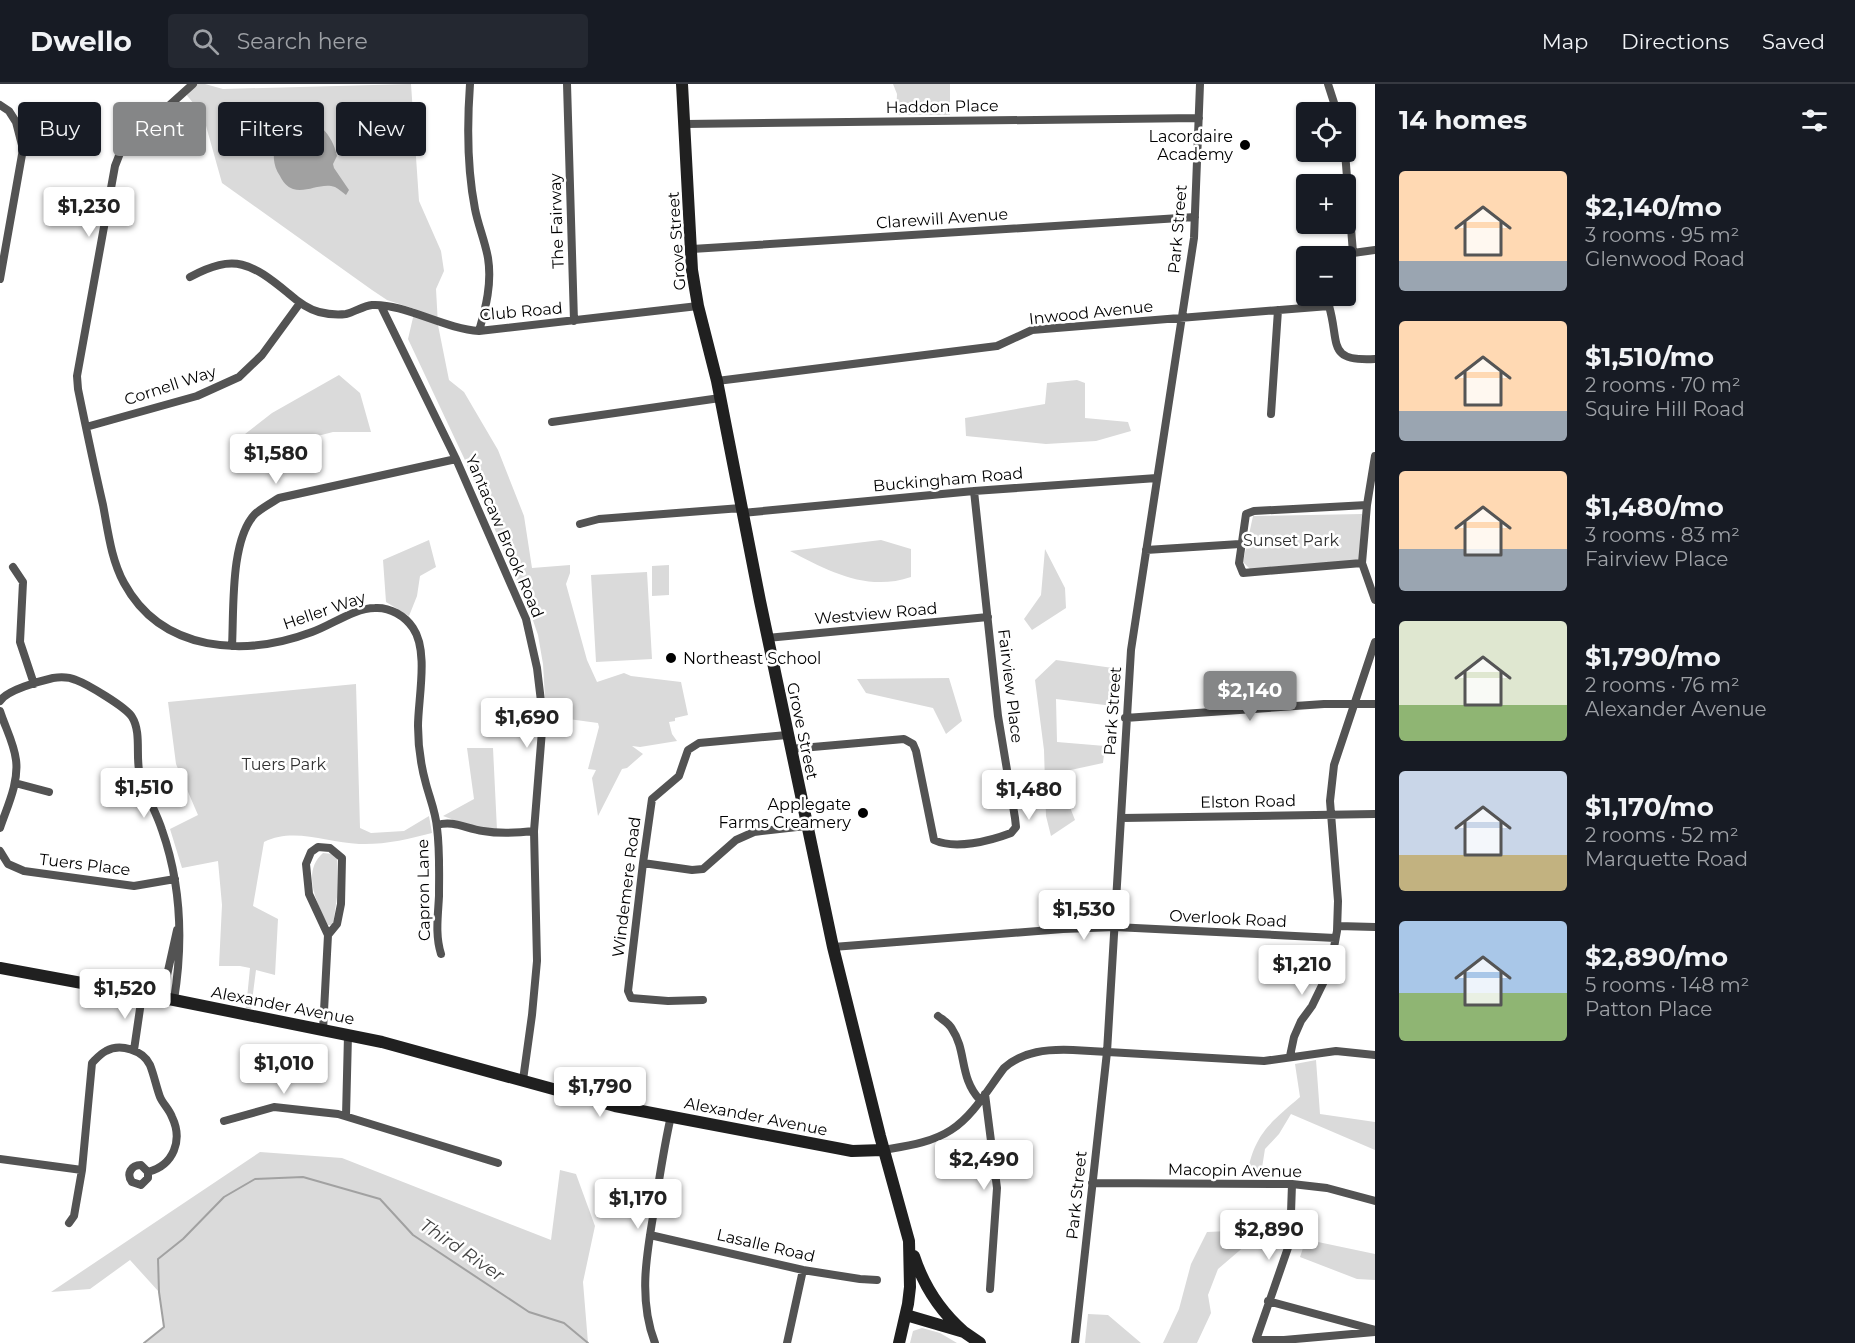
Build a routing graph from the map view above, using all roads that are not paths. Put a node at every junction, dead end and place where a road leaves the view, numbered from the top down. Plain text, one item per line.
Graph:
1 (193, 84) edge
2 (470, 84) edge
3 (567, 84) edge
4 (682, 84) edge
5 (1200, 84) edge
6 (1328, 84) edge
7 (1334, 102) edge
8 (0, 105) edge
9 (1199, 118) junction
10 (685, 124) junction
11 (1346, 162) edge
12 (1195, 217) junction
13 (1352, 246) edge
14 (692, 249) junction
15 (1375, 250) edge
16 (1356, 253) edge
17 (190, 277) dead end
18 (0, 279) edge
19 (300, 303) junction
20 (381, 306) junction
21 (698, 306) junction
22 (1329, 306) joint
23 (1278, 310) junction
24 (1182, 318) junction
25 (574, 321) junction
26 (479, 331) junction
27 (1375, 359) edge
28 (717, 381) junction
29 (720, 398) junction
30 (1271, 414) dead end
31 (552, 422) dead end
32 (86, 427) junction
33 (1375, 456) edge
34 (456, 459) junction
35 (1374, 473) edge
36 (1157, 478) junction
37 (974, 491) junction
38 (1366, 505) junction
39 (741, 511) junction
40 (580, 524) dead end
41 (1240, 544) junction
42 (1146, 550) junction
43 (1362, 563) junction
44 (13, 567) dead end
45 (1372, 584) edge
46 (1375, 600) edge
47 (988, 617) junction
48 (767, 638) junction
49 (1375, 642) edge
50 (232, 646) junction
51 (34, 684) junction
52 (0, 701) edge
53 (1355, 704) junction
54 (1375, 704) edge
55 (0, 711) edge
56 (1125, 718) junction
57 (787, 735) junction
58 (790, 749) junction
59 (15, 783) junction
60 (49, 792) dead end
61 (1331, 814) junction
62 (1375, 814) edge
63 (1122, 818) junction
64 (437, 825) junction
65 (806, 826) junction
66 (0, 828) edge
67 (534, 831) junction
68 (0, 851) edge
69 (643, 863) junction
70 (175, 879) junction
71 (1338, 926) junction
72 (1115, 927) junction
73 (1375, 927) edge
74 (328, 935) junction
75 (1335, 938) junction
76 (833, 948) junction
77 (441, 954) dead end
78 (0, 968) edge
79 (142, 995) junction
80 (168, 999) junction
81 (703, 1000) dead end
82 (938, 1016) dead end
83 (322, 1030) junction
84 (348, 1035) junction
85 (134, 1050) junction
86 (1107, 1052) junction
87 (1375, 1055) edge
88 (1290, 1056) junction
89 (523, 1080) junction
90 (983, 1097) junction
91 (346, 1116) junction
92 (671, 1116) junction
93 (224, 1121) dead end
94 (883, 1150) junction
95 (0, 1159) edge
96 (498, 1163) dead end
97 (82, 1170) junction
98 (148, 1172) dead end
99 (1092, 1183) junction
100 (1292, 1184) junction
101 (1375, 1201) edge
102 (69, 1222) dead end
103 (650, 1235) junction
104 (909, 1241) junction
105 (803, 1270) junction
106 (877, 1280) dead end
107 (990, 1289) dead end
108 (1268, 1301) junction
109 (906, 1315) junction
110 (1375, 1331) edge
111 (963, 1332) junction
112 (655, 1343) edge
113 (787, 1343) edge
114 (899, 1343) edge
115 (980, 1343) edge
116 (1075, 1343) edge

1 - 32 street, Heller Way
2 - 26 street
3 - 25 street, The Fairway
4 - 10 main road, Grove Street
5 - 9 street, Park Street
6 - 7 street
8 - 18 street
9 - 10 street, Haddon Place
9 - 12 street, Park Street
10 - 14 main road, Grove Street
11 - 13 street
12 - 14 street, Clarewill Avenue
12 - 24 street, Park Street
14 - 21 main road, Grove Street
15 - 16 street
17 - 19 street, Club Road
19 - 20 street, Club Road
19 - 32 street, Cornell Way
20 - 26 street, Club Road
20 - 34 street, Yantacaw Brook Road
21 - 25 street, Club Road
21 - 28 main road, Grove Street
22 - 23 street, Inwood Avenue
22 - 27 street
23 - 24 street, Inwood Avenue
23 - 30 street
24 - 28 street, Inwood Avenue
24 - 36 street, Park Street
25 - 26 street, Club Road
28 - 29 main road, Grove Street
29 - 31 street
29 - 39 main road, Grove Street
32 - 50 street, Heller Way
33 - 35 street
34 - 50 street
34 - 67 street, Yantacaw Brook Road
35 - 38 street
36 - 37 street, Buckingham Road
36 - 42 street, Park Street
37 - 39 street, Buckingham Road
37 - 47 street, Fairview Place
38 - 41 street
38 - 43 street
39 - 40 street, Buckingham Road
39 - 48 main road, Grove Street
41 - 42 street
41 - 43 street
42 - 56 street, Park Street
43 - 45 street
44 - 51 street
45 - 46 street
47 - 48 street, Westview Road
47 - 58 street, Fairview Place
48 - 57 main road, Grove Street
49 - 53 street
50 - 64 street, Heller Way
51 - 52 street
51 - 70 street
53 - 54 street
53 - 56 street
53 - 61 street
55 - 59 street
56 - 63 street, Park Street
57 - 58 main road, Grove Street
57 - 69 street, Windemere Road
58 - 65 main road, Grove Street
59 - 60 street
59 - 66 street
61 - 62 street, Elston Road
61 - 63 street, Elston Road
61 - 71 street
63 - 72 street, Park Street
64 - 67 street
64 - 77 street, Capron Lane
65 - 69 street
65 - 76 main road, Grove Street
67 - 89 street, Yantacaw Brook Road
68 - 70 street, Tuers Place
69 - 81 street, Windemere Road
70 - 80 street
71 - 73 street
71 - 75 street
72 - 75 street, Overlook Road
72 - 76 street, Overlook Road
72 - 86 street, Park Street
74 - 74 street
74 - 83 street
75 - 88 street
76 - 94 main road, Grove Street
78 - 79 main road, Alexander Avenue
79 - 80 main road, Alexander Avenue
79 - 85 street
80 - 83 main road, Alexander Avenue
82 - 90 street
83 - 84 main road, Alexander Avenue
84 - 89 main road, Alexander Avenue
84 - 91 street
85 - 97 street
85 - 98 street
86 - 88 street, Alexander Avenue
86 - 90 street, Alexander Avenue
86 - 99 street, Park Street
87 - 88 street, Alexander Avenue
89 - 92 main road, Alexander Avenue
90 - 94 street, Alexander Avenue
90 - 107 street
91 - 93 street
91 - 96 street
92 - 94 main road, Alexander Avenue
92 - 103 street
94 - 104 main road, Grove Street
95 - 97 street
97 - 102 street
99 - 100 street, Macopin Avenue
99 - 116 street, Park Street
100 - 101 street, Macopin Avenue
100 - 108 street
103 - 105 street, Lasalle Road
103 - 112 street
104 - 109 main road, Grove Street
104 - 111 main road
105 - 106 street, Lasalle Road
105 - 113 street
108 - 110 street
108 - 110 street
109 - 111 main road
109 - 114 main road, Grove Street
111 - 115 main road

